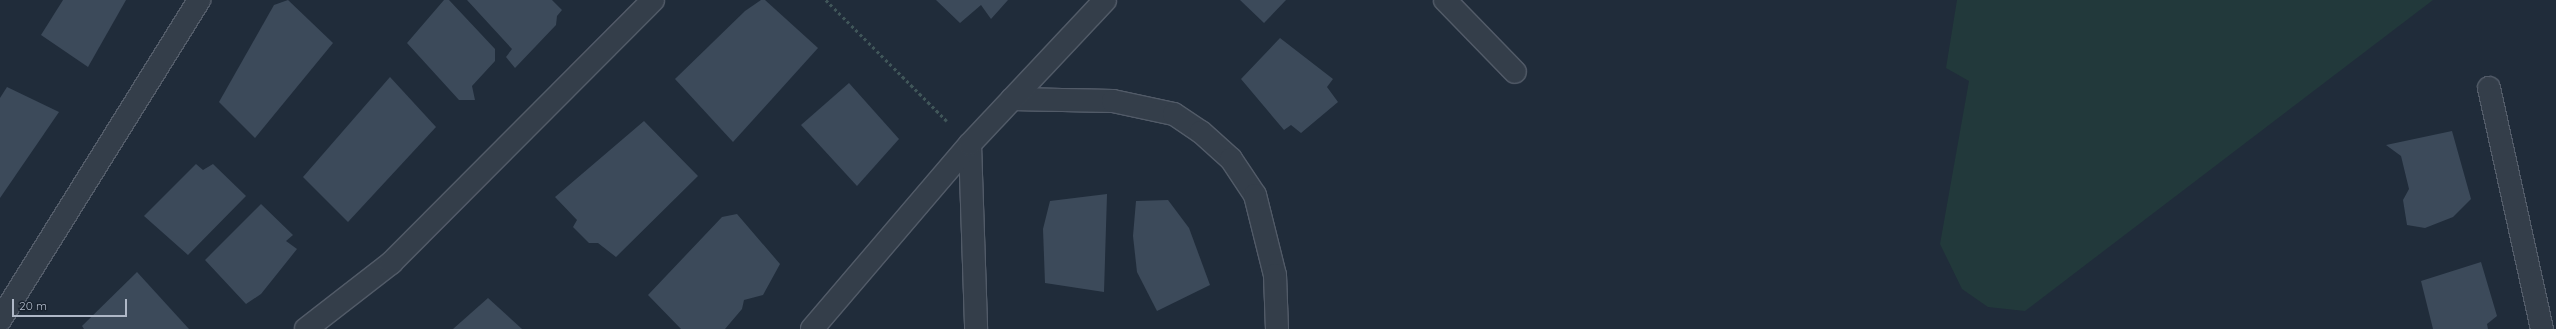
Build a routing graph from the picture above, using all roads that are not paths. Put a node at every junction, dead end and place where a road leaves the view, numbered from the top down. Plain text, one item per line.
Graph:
1 (199, 0) edge
2 (653, 0) edge
3 (1105, 0) edge
4 (1445, 0) edge
5 (1515, 72) dead end
6 (2489, 88) dead end
7 (1012, 99) junction
8 (970, 144) junction
9 (0, 320) edge
10 (306, 329) edge
11 (812, 329) edge
12 (976, 329) edge
13 (1278, 329) edge
14 (2542, 329) edge

1 - 9 street
2 - 10 street
3 - 7 street
4 - 5 street
6 - 14 street
7 - 8 street
7 - 13 street
8 - 11 street
8 - 12 street

